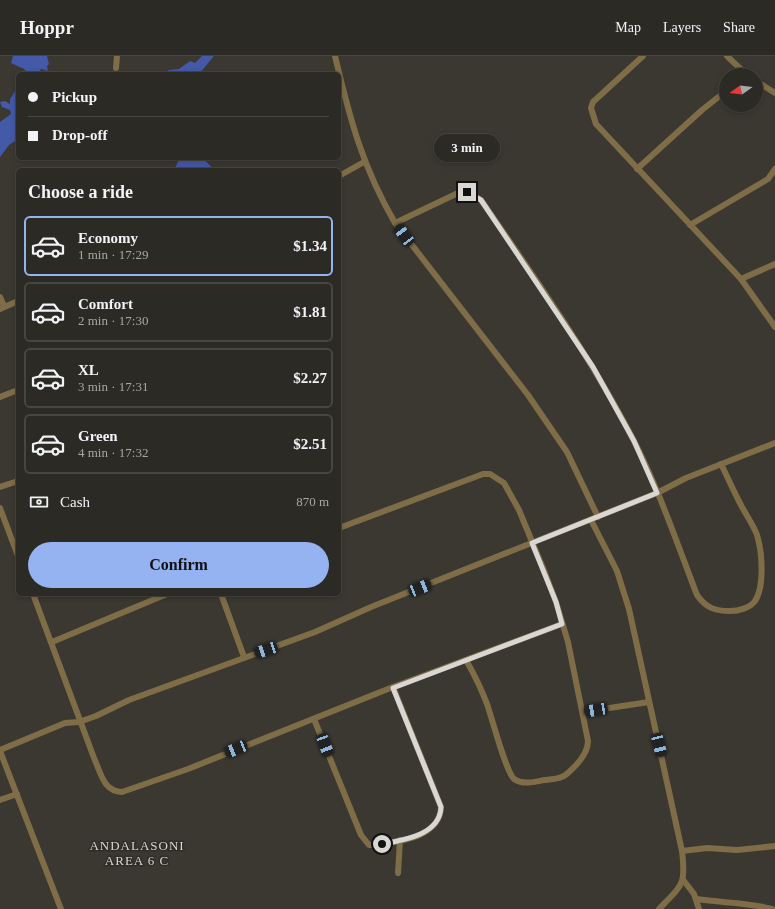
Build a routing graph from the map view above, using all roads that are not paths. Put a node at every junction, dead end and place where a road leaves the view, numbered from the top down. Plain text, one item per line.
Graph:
1 (117, 56) edge
2 (335, 56) edge
3 (643, 56) edge
4 (727, 56) edge
5 (116, 68) dead end
6 (740, 68) edge
7 (339, 72) edge
8 (341, 79) edge
9 (763, 85) edge
10 (775, 93) edge
11 (719, 97) edge
12 (364, 162) junction
13 (637, 169) junction
14 (775, 169) edge
15 (341, 175) edge
16 (395, 223) junction
17 (690, 225) junction
18 (775, 264) edge
19 (741, 279) junction
20 (0, 297) edge
21 (16, 302) edge
22 (2, 308) edge
23 (775, 327) edge
24 (16, 391) edge
25 (0, 397) edge
26 (775, 443) edge
27 (721, 464) junction
28 (16, 482) edge
29 (0, 487) edge
30 (657, 493) junction
31 (0, 508) edge
32 (598, 517) junction
33 (591, 520) junction
34 (341, 527) edge
35 (532, 543) junction
36 (16, 551) edge
37 (34, 596) edge
38 (162, 596) edge
39 (222, 596) edge
40 (562, 624) junction
41 (52, 642) junction
42 (244, 657) junction
43 (466, 660) junction
44 (393, 688) junction
45 (649, 702) junction
46 (583, 712) junction
47 (314, 718) junction
48 (79, 722) junction
49 (0, 750) edge
50 (16, 794) junction
51 (0, 800) edge
52 (400, 840) junction
53 (775, 846) edge
54 (682, 850) junction
55 (398, 873) dead end
56 (684, 881) junction
57 (697, 899) junction
58 (61, 909) edge
59 (659, 909) edge
60 (699, 909) edge
61 (772, 909) edge

1 - 5 street
2 - 7 street
3 - 13 street
4 - 6 street
8 - 12 street
9 - 10 street
11 - 13 street
12 - 15 street
12 - 16 street
13 - 17 street
14 - 17 street
16 - 30 street
16 - 32 street
17 - 19 street
18 - 19 street
19 - 23 street
20 - 22 street
21 - 22 street
24 - 25 street
26 - 27 street
27 - 30 street
27 - 30 street
28 - 29 street
30 - 32 street
31 - 36 street
32 - 33 street
33 - 35 street
33 - 45 street
34 - 35 street
35 - 40 street
35 - 42 street
37 - 41 street
38 - 41 street
39 - 42 street
40 - 43 street
40 - 46 street
41 - 48 street
42 - 48 street
43 - 44 street
43 - 46 street
44 - 47 street
44 - 52 street
45 - 46 street
45 - 54 street
47 - 48 street
47 - 52 street
48 - 49 street
49 - 50 street
50 - 51 street
50 - 58 street
52 - 55 street
53 - 54 street
54 - 56 street
56 - 57 street
56 - 59 street
57 - 60 street
57 - 61 street

